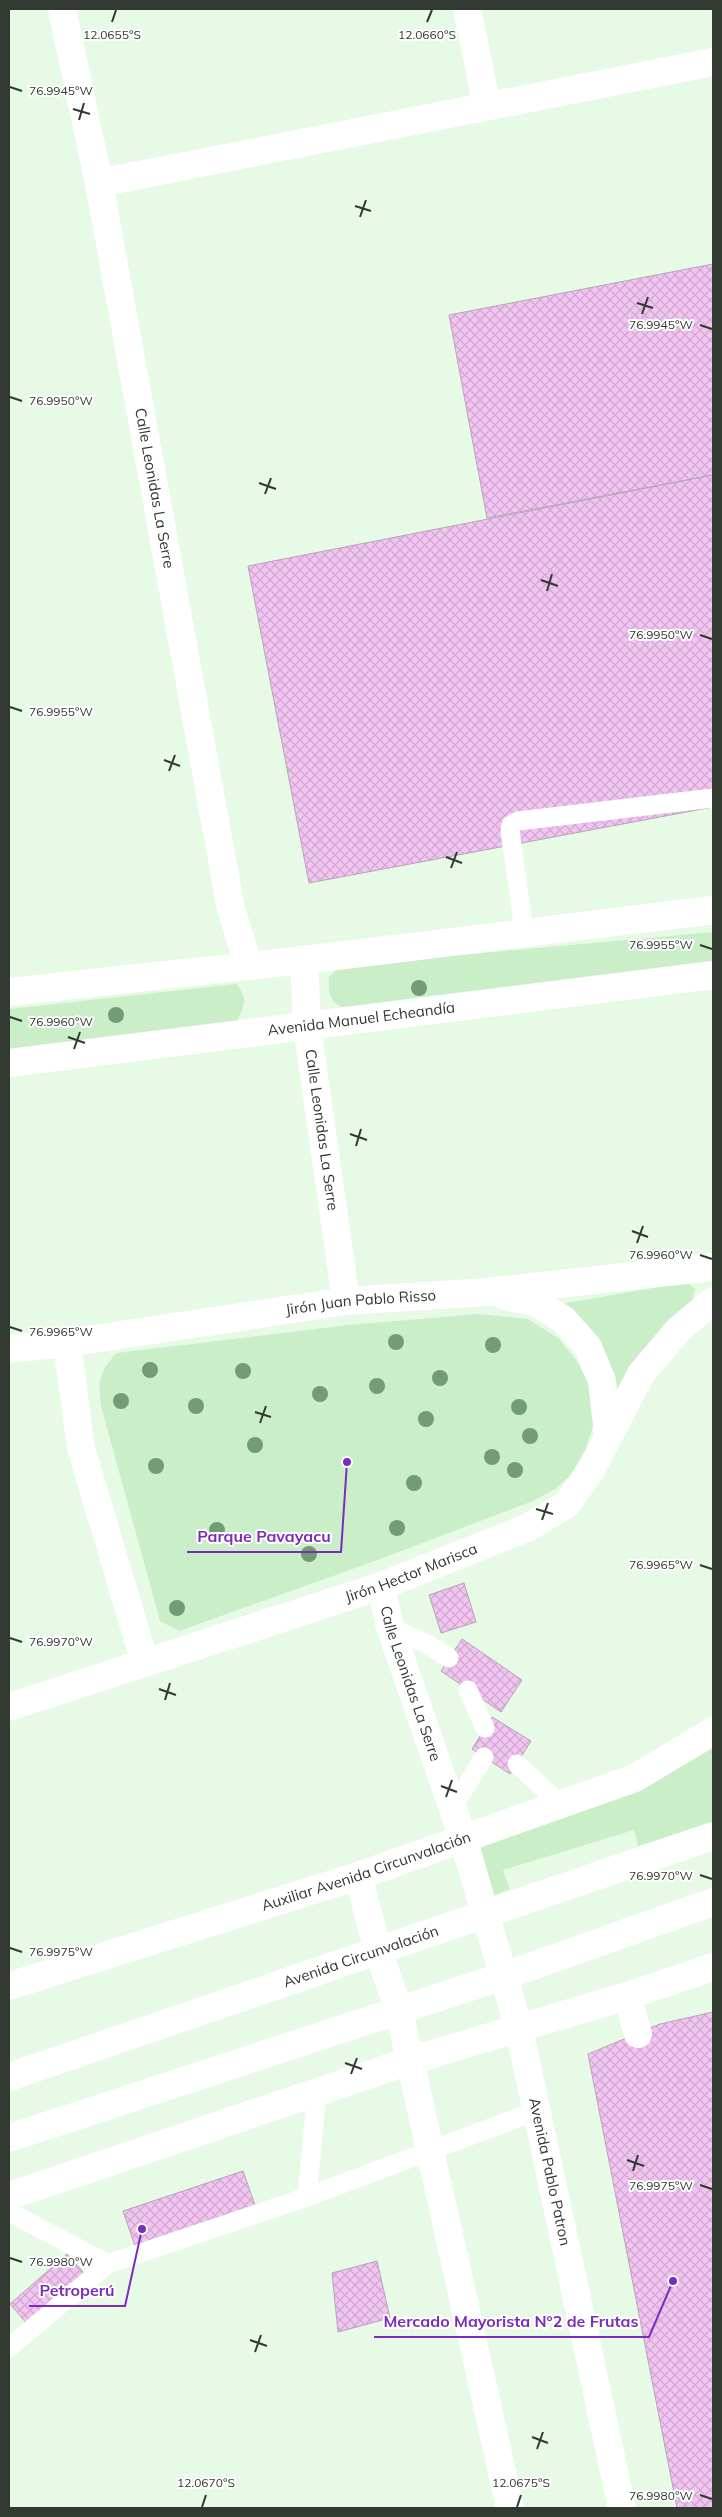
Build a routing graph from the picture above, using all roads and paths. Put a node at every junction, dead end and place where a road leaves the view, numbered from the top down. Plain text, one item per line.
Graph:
1 (62, 9) edge
2 (467, 9) edge
3 (713, 62) edge
4 (486, 106) junction
5 (99, 183) junction
6 (713, 798) edge
7 (713, 910) edge
8 (524, 932) junction
9 (304, 960) junction
10 (248, 966) junction
11 (713, 975) edge
12 (9, 992) edge
13 (308, 1027) junction
14 (9, 1063) edge
15 (713, 1267) edge
16 (487, 1292) junction
17 (346, 1301) junction
18 (713, 1301) edge
19 (67, 1343) junction
20 (9, 1349) edge
21 (608, 1434) junction
22 (381, 1586) junction
23 (390, 1627) junction
24 (449, 1658) dead end
25 (145, 1663) junction
26 (468, 1690) dead end
27 (9, 1707) edge
28 (484, 1728) dead end
29 (713, 1731) edge
30 (484, 1757) dead end
31 (516, 1764) dead end
32 (560, 1804) junction
33 (453, 1807) junction
34 (713, 1836) edge
35 (463, 1838) junction
36 (358, 1876) junction
37 (713, 1902) edge
38 (485, 1913) junction
39 (378, 1950) junction
40 (713, 1966) edge
41 (504, 1976) junction
42 (9, 1986) edge
43 (627, 1996) junction
44 (399, 2011) junction
45 (519, 2029) junction
46 (638, 2034) dead end
47 (409, 2061) junction
48 (9, 2077) edge
49 (317, 2092) junction
50 (536, 2111) junction
51 (9, 2138) edge
52 (428, 2150) junction
53 (9, 2196) edge
54 (307, 2197) junction
55 (9, 2212) edge
56 (108, 2264) junction
57 (9, 2348) edge
58 (510, 2508) edge
59 (622, 2508) edge

1 - 5 street, Calle Leonidas La Serre
2 - 4 street
3 - 4 street
4 - 5 street
5 - 10 street, Calle Leonidas La Serre
6 - 8 lane
7 - 8 street
8 - 9 street
9 - 10 street
9 - 13 street, Calle Leonidas La Serre
10 - 12 street
11 - 13 street, Avenida Manuel Echeandía
13 - 14 street, Avenida Manuel Echeandía
13 - 17 street, Calle Leonidas La Serre
15 - 16 street, Jirón Juan Pablo Risso
16 - 17 street, Jirón Juan Pablo Risso
16 - 21 street
17 - 19 street, Jirón Juan Pablo Risso
18 - 21 street, Jirón Hector Marisca
19 - 20 street, Jirón Juan Pablo Risso
19 - 25 street
21 - 22 street, Jirón Hector Marisca
22 - 23 street, Calle Leonidas La Serre
22 - 25 street, Jirón Hector Marisca
23 - 24 lane
23 - 33 street, Calle Leonidas La Serre
25 - 27 street, Jirón Hector Marisca
26 - 28 lane
29 - 32 street, Auxiliar Avenida Circunvalación
30 - 33 lane
31 - 32 lane
32 - 35 street, Auxiliar Avenida Circunvalación
33 - 35 street, Calle Leonidas La Serre
34 - 38 street, Avenida Circunvalación
35 - 36 street, Auxiliar Avenida Circunvalación
35 - 38 street, Avenida Pablo Patron
36 - 39 street
36 - 42 street, Auxiliar Avenida Circunvalación
37 - 41 street
38 - 39 street, Avenida Circunvalación
38 - 41 street, Avenida Pablo Patron
39 - 44 street
39 - 48 street, Avenida Circunvalación
40 - 43 street
41 - 44 street
41 - 45 street, Avenida Pablo Patron
43 - 45 street
43 - 46 street
44 - 47 street
44 - 51 street
45 - 47 street
45 - 50 street, Avenida Pablo Patron
47 - 49 street
47 - 52 street
49 - 53 street
49 - 54 lane
50 - 52 lane
50 - 59 street, Avenida Pablo Patron
52 - 54 lane
52 - 58 street
54 - 56 lane
55 - 56 lane
56 - 57 lane

